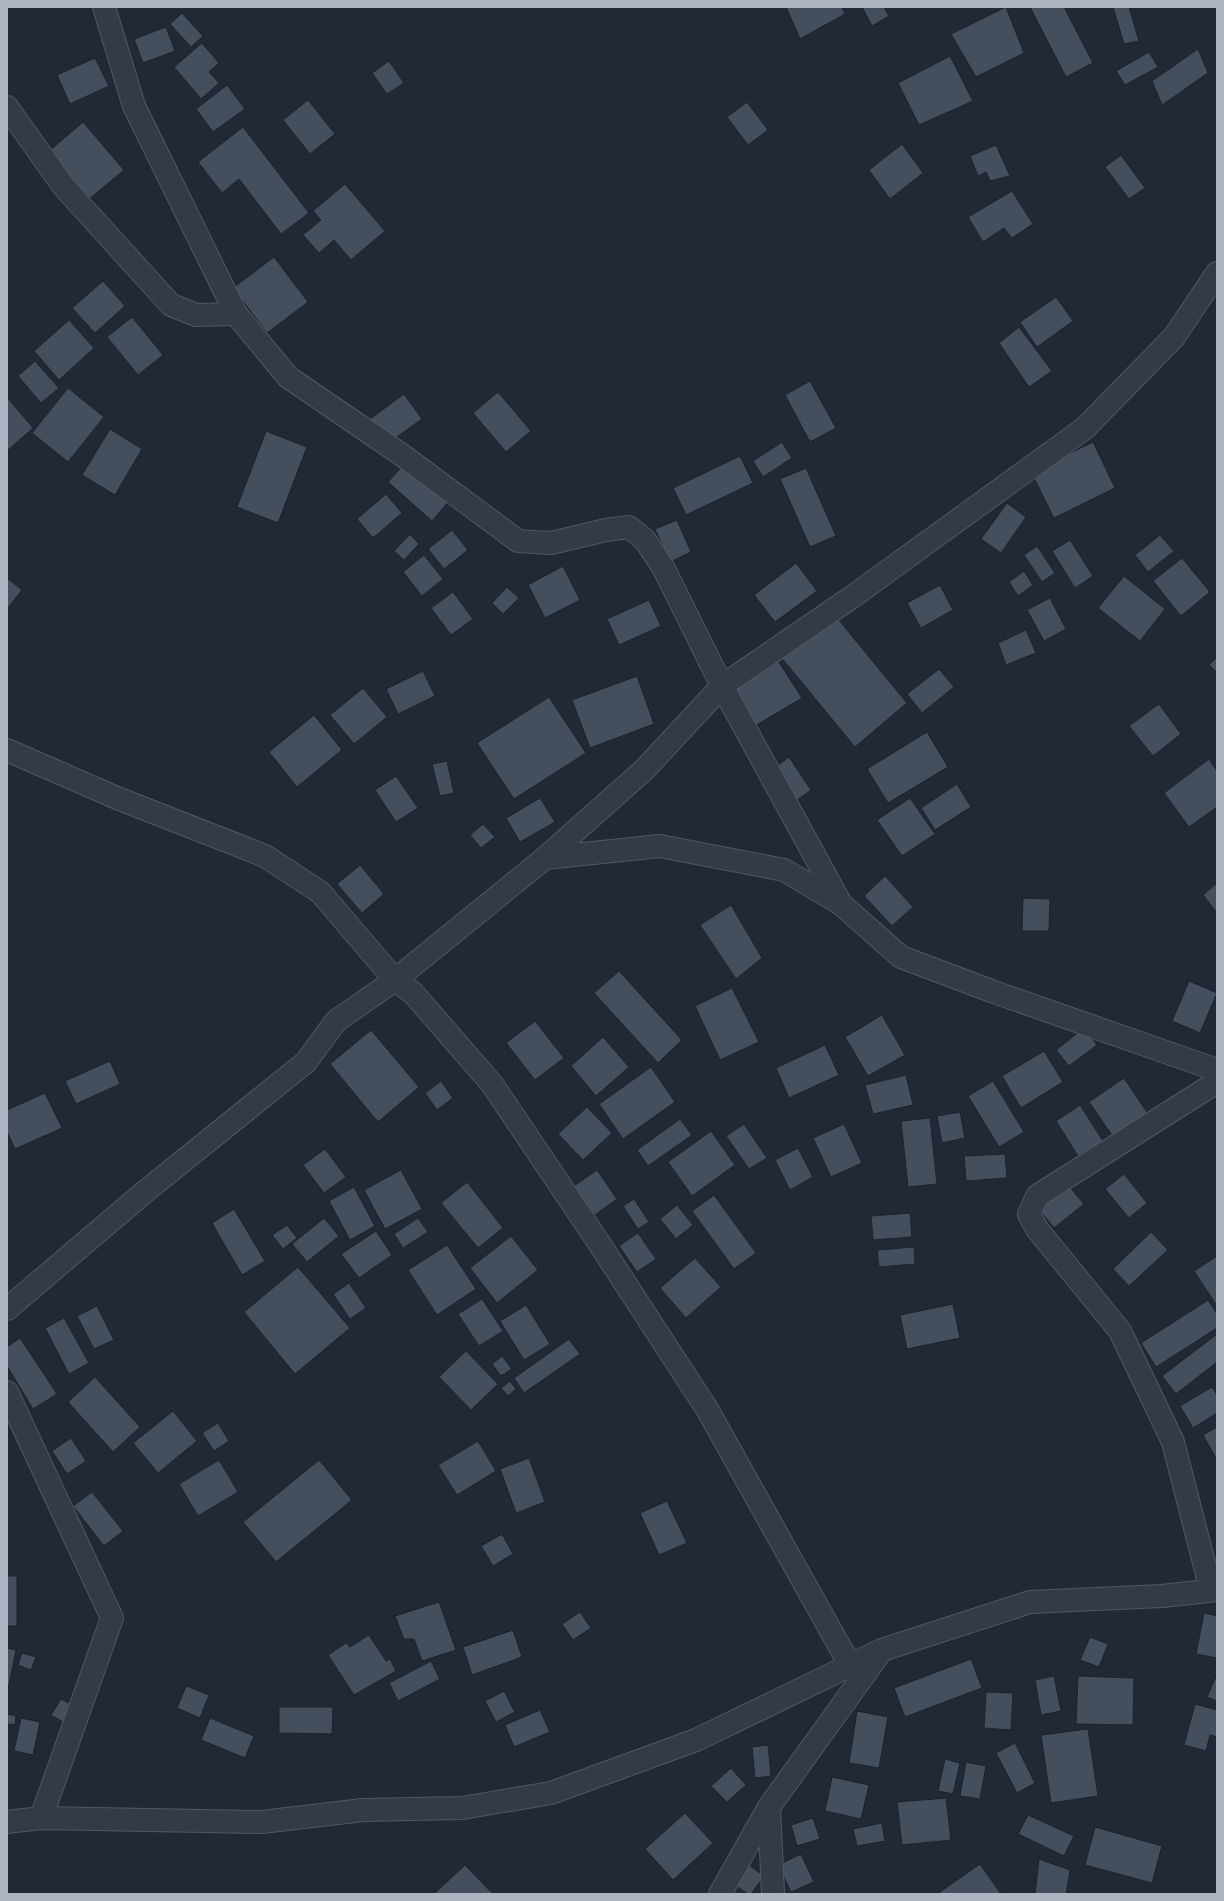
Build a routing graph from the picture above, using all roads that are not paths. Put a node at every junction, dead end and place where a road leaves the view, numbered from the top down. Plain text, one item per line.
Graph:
1 (104, 7) edge
2 (7, 107) edge
3 (1217, 273) edge
4 (236, 314) junction
5 (722, 686) junction
6 (7, 750) edge
7 (545, 858) junction
8 (841, 904) junction
9 (395, 980) junction
10 (1217, 1070) edge
11 (1217, 1082) edge
12 (7, 1309) edge
13 (7, 1392) edge
14 (1214, 1590) edge
15 (882, 1650) junction
16 (850, 1665) junction
17 (769, 1807) junction
18 (41, 1818) junction
19 (7, 1822) edge
20 (720, 1894) edge
21 (773, 1894) edge

1 - 4 street
2 - 4 street
3 - 5 street
4 - 5 street
5 - 7 street
5 - 8 street
6 - 9 street
7 - 8 street
7 - 9 street
8 - 10 street
9 - 12 street
9 - 16 street
11 - 14 street
13 - 18 street
14 - 15 street
15 - 16 street
15 - 17 street
16 - 18 street
17 - 20 street
17 - 21 street
18 - 19 street

